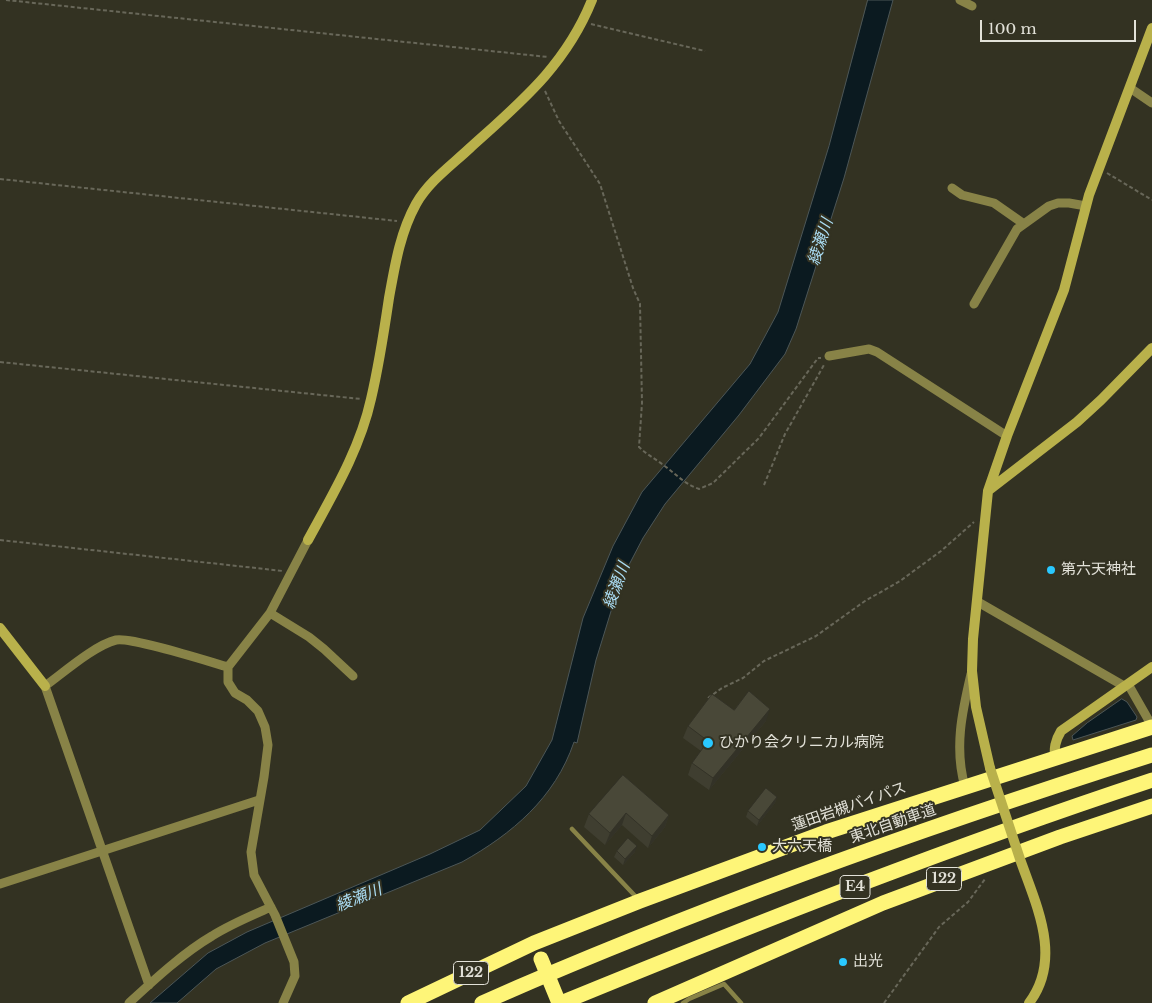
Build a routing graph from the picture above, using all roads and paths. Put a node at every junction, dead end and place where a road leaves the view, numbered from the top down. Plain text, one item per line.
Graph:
1 (6, 0) edge
2 (592, 0) edge
3 (960, 0) edge
4 (972, 6) dead end
5 (582, 22) junction
6 (1152, 28) edge
7 (705, 51) dead end
8 (560, 58) junction
9 (541, 82) junction
10 (1130, 88) junction
11 (1152, 103) edge
12 (1099, 168) junction
13 (0, 179) edge
14 (952, 188) dead end
15 (1152, 200) edge
16 (1086, 206) junction
17 (407, 222) junction
18 (1024, 224) junction
19 (974, 304) dead end
20 (1152, 348) edge
21 (828, 356) junction
22 (0, 362) edge
23 (371, 400) junction
24 (1007, 436) junction
25 (764, 485) dead end
26 (988, 491) junction
27 (986, 509) junction
28 (0, 540) edge
29 (308, 540) joint
30 (293, 572) junction
31 (978, 602) junction
32 (270, 613) junction
33 (0, 628) edge
34 (228, 667) junction
35 (1152, 667) edge
36 (972, 671) junction
37 (353, 676) dead end
38 (1126, 685) junction
39 (45, 686) junction
40 (708, 698) edge
41 (1152, 727) edge
42 (1152, 755) edge
43 (1055, 759) junction
44 (1152, 780) edge
45 (965, 787) junction
46 (259, 800) junction
47 (1152, 806) edge
48 (572, 828) dead end
49 (103, 850) junction
50 (988, 875) dead end
51 (0, 884) edge
52 (640, 901) junction
53 (273, 911) junction
54 (534, 943) junction
55 (149, 985) junction
56 (129, 1003) edge
57 (283, 1003) edge
58 (408, 1003) edge
59 (482, 1003) edge
60 (560, 1003) edge
61 (655, 1003) edge
62 (683, 1003) edge
63 (741, 1003) edge
64 (884, 1003) edge
65 (1029, 1003) edge

1 - 8 path
2 - 5 street
3 - 4 street
5 - 7 path
5 - 8 street
6 - 10 street
8 - 9 street
9 - 17 street
9 - 21 path
10 - 11 street
10 - 12 street
12 - 15 path
12 - 16 street
13 - 17 path
14 - 18 street
16 - 18 street
16 - 24 street
17 - 23 street
18 - 19 street
20 - 26 street
21 - 24 street
21 - 25 path
22 - 23 path
23 - 29 street
24 - 26 street
26 - 27 street
27 - 31 street
27 - 40 path
28 - 30 path
29 - 30 street
30 - 32 street
31 - 36 street
31 - 38 street
32 - 34 street
32 - 37 street
33 - 39 street
34 - 39 street
34 - 46 street
35 - 38 street
36 - 45 street
36 - 65 street, bridge
38 - 41 street
38 - 43 street
39 - 49 street
41 - 43 highway, 蓮田岩槻バイパス / 122
42 - 59 highway, 東北自動車道 / E4
43 - 45 highway, 蓮田岩槻バイパス / 122
44 - 60 highway, E4
45 - 52 highway, 蓮田岩槻バイパス / 122
46 - 49 street
46 - 53 street
47 - 61 highway, 122
48 - 52 lane
49 - 51 street
49 - 55 street
50 - 64 path
52 - 54 highway, 蓮田岩槻バイパス / 122
53 - 55 street
53 - 57 street
54 - 58 highway, 蓮田岩槻バイパス / 122
54 - 60 highway, bridge
55 - 56 street
62 - 63 lane

